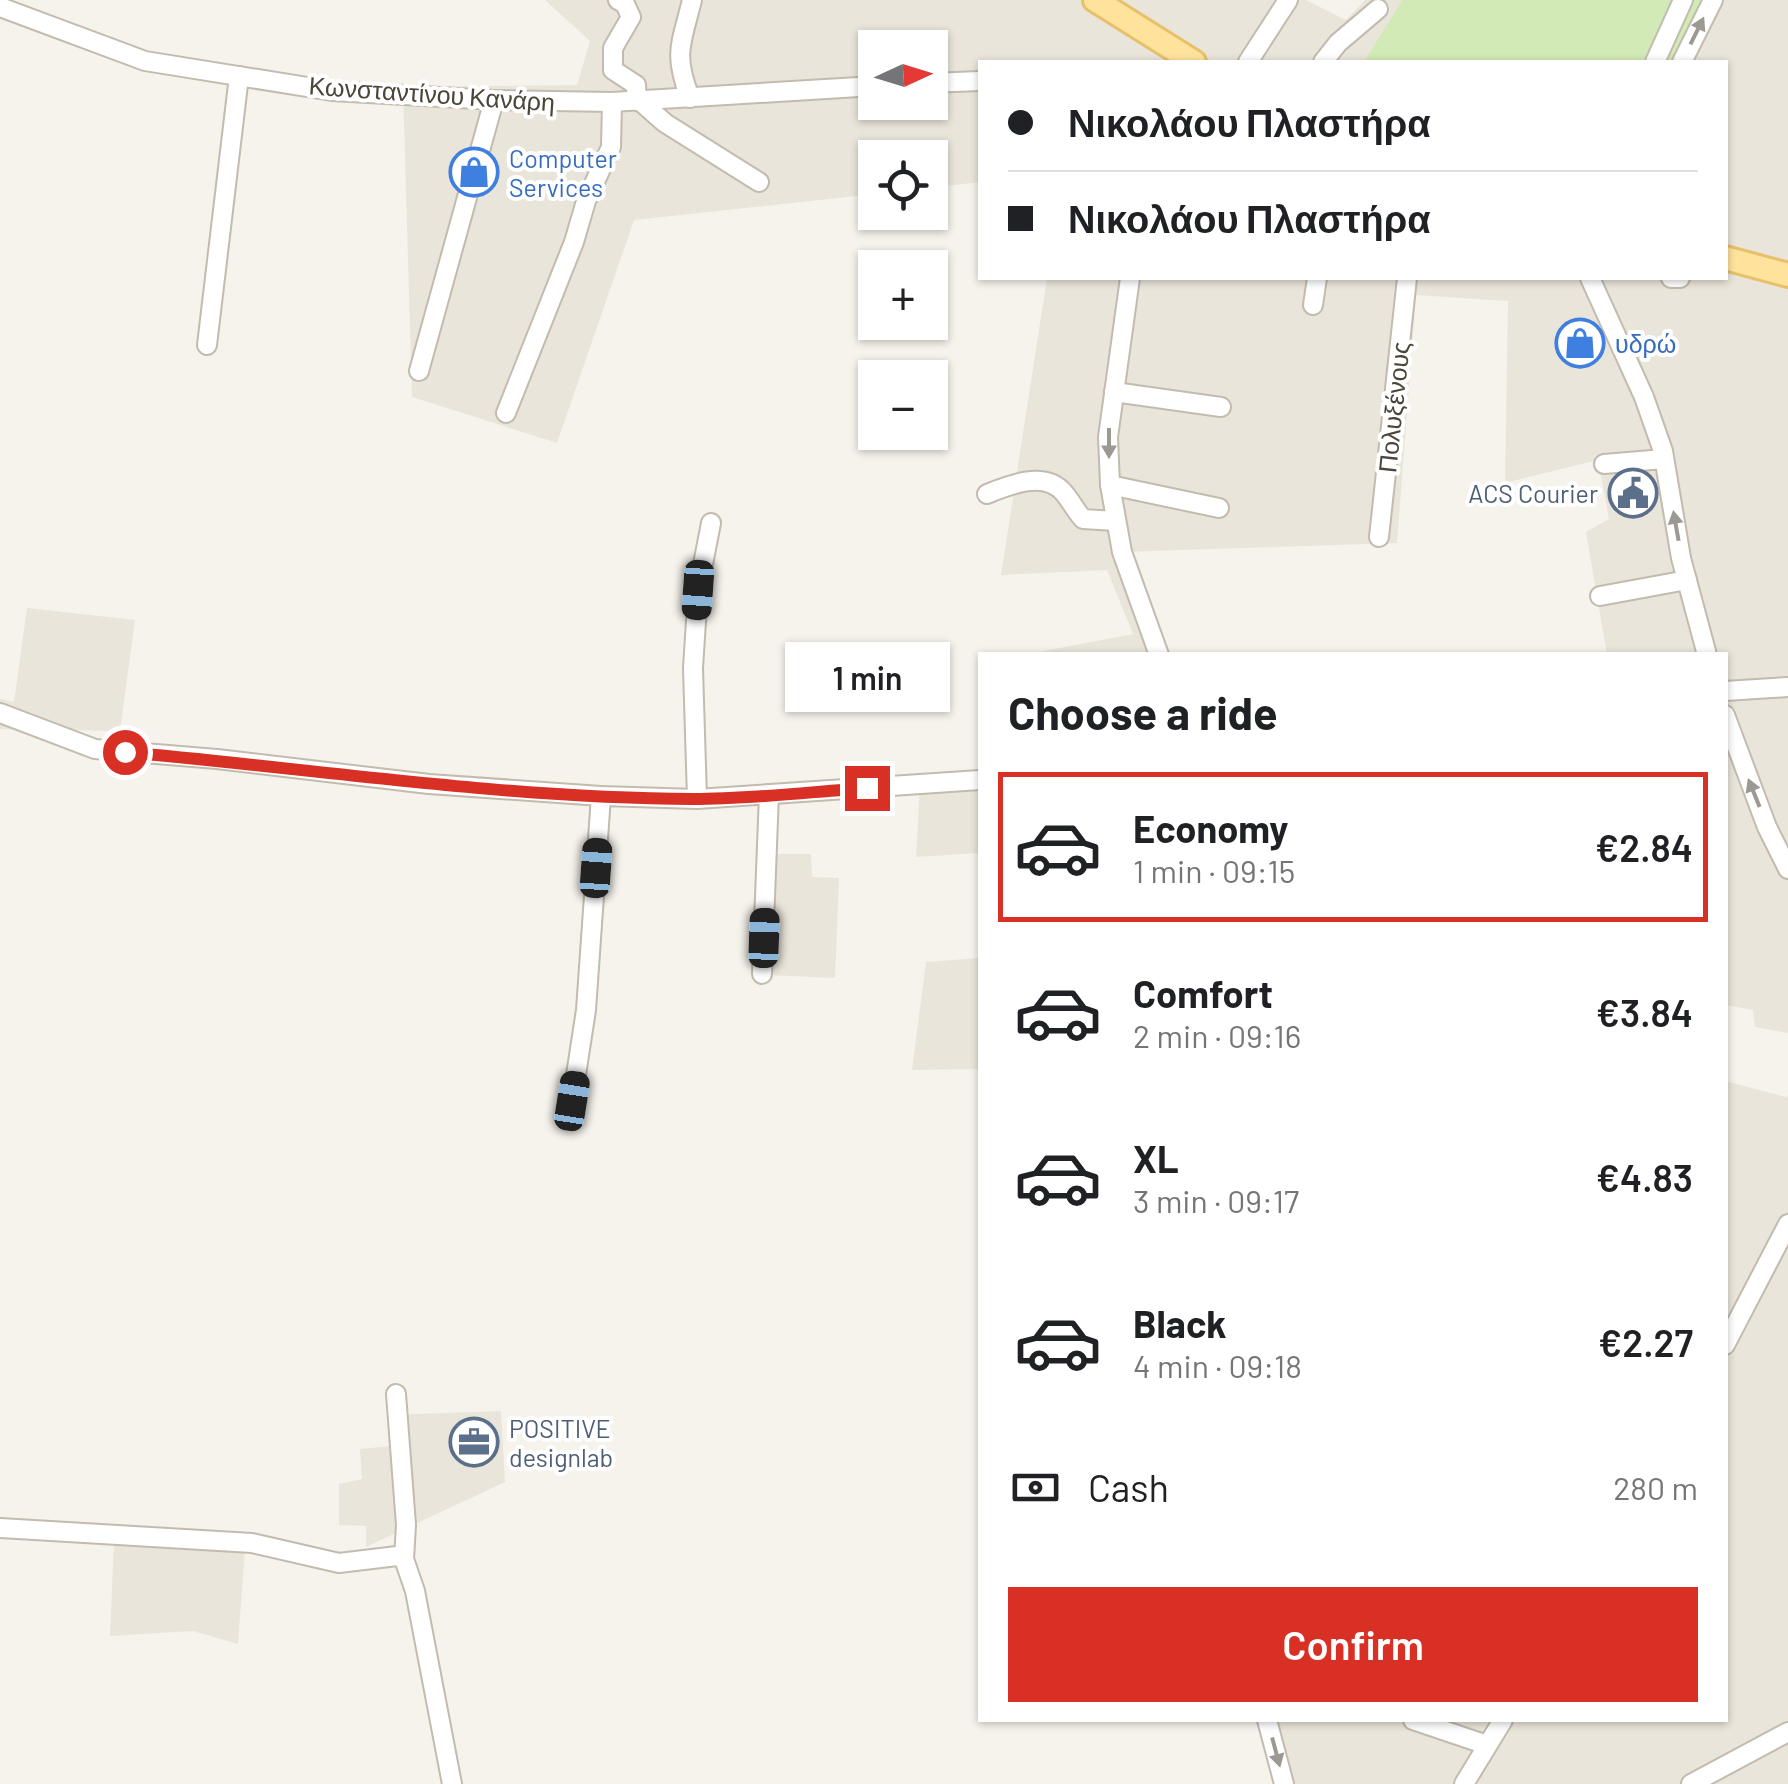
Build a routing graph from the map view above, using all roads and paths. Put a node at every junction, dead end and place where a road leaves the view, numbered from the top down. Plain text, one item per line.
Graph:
1 (618, 0) edge
2 (1094, 0) edge
3 (1288, 0) edge
4 (1683, 0) edge
5 (1713, 0) edge
6 (0, 7) edge
7 (690, 8) edge
8 (1378, 9) dead end
9 (1191, 60) edge
10 (1249, 60) edge
11 (1325, 60) edge
12 (1656, 60) edge
13 (1683, 60) edge
14 (239, 76) junction
15 (978, 82) edge
16 (948, 83) edge
17 (858, 87) edge
18 (690, 98) junction
19 (494, 100) junction
20 (639, 101) junction
21 (612, 102) junction
22 (758, 182) dead end
23 (1728, 259) edge
24 (1788, 275) edge
25 (1130, 280) edge
26 (1317, 280) edge
27 (1407, 280) edge
28 (1591, 280) edge
29 (1314, 304) dead end
30 (207, 346) dead end
31 (418, 371) dead end
32 (1114, 392) junction
33 (1221, 408) dead end
34 (506, 414) dead end
35 (1664, 459) junction
36 (1604, 464) dead end
37 (1110, 485) junction
38 (987, 494) dead end
39 (1219, 508) dead end
40 (1116, 521) junction
41 (711, 524) dead end
42 (1379, 536) dead end
43 (1687, 580) junction
44 (1600, 596) dead end
45 (1158, 652) edge
46 (1706, 652) edge
47 (1788, 687) edge
48 (1728, 691) edge
49 (0, 714) edge
50 (1728, 723) edge
51 (978, 780) edge
52 (769, 794) junction
53 (601, 796) junction
54 (697, 799) junction
55 (1788, 870) edge
56 (762, 974) dead end
57 (572, 1101) dead end
58 (1788, 1224) edge
59 (1728, 1340) edge
60 (396, 1394) dead end
61 (0, 1528) edge
62 (404, 1558) junction
63 (1268, 1722) edge
64 (1419, 1722) edge
65 (1502, 1722) edge
66 (1788, 1732) edge
67 (1487, 1745) junction
68 (452, 1784) edge
69 (1284, 1784) edge
70 (1464, 1784) edge
71 (1690, 1784) edge

1 - 20 street
2 - 9 main road
3 - 10 street
4 - 12 street
13 -> 5 street
6 - 14 street, Κωνσταντίνου Κανάρη
7 - 18 street
8 - 11 street
14 - 19 street, Κωνσταντίνου Κανάρη
14 - 30 street
15 - 16 street
17 - 18 street, Κωνσταντίνου Κανάρη
18 - 20 street, Κωνσταντίνου Κανάρη
19 - 21 street, Κωνσταντίνου Κανάρη
19 - 31 street
20 - 21 street, Κωνσταντίνου Κανάρη
20 - 22 street
21 - 34 street
23 - 24 main road
25 - 32 street
26 - 29 street
27 - 42 street, Πολυξένους
28 - 35 street
32 - 33 street
32 -> 37 street
35 - 36 street
43 -> 35 street
37 - 39 street
37 - 40 street
38 - 40 street
40 - 45 street
41 - 54 street
43 - 44 street
43 - 46 street
47 - 48 street
49 - 53 street
55 -> 50 street
51 - 52 street
52 - 54 street
52 - 56 street
53 - 54 street
53 - 57 street
58 - 59 street
60 - 62 street
61 - 62 street
62 - 68 street
63 -> 69 street
64 - 67 street
65 - 67 street
66 - 71 street
67 - 70 street

